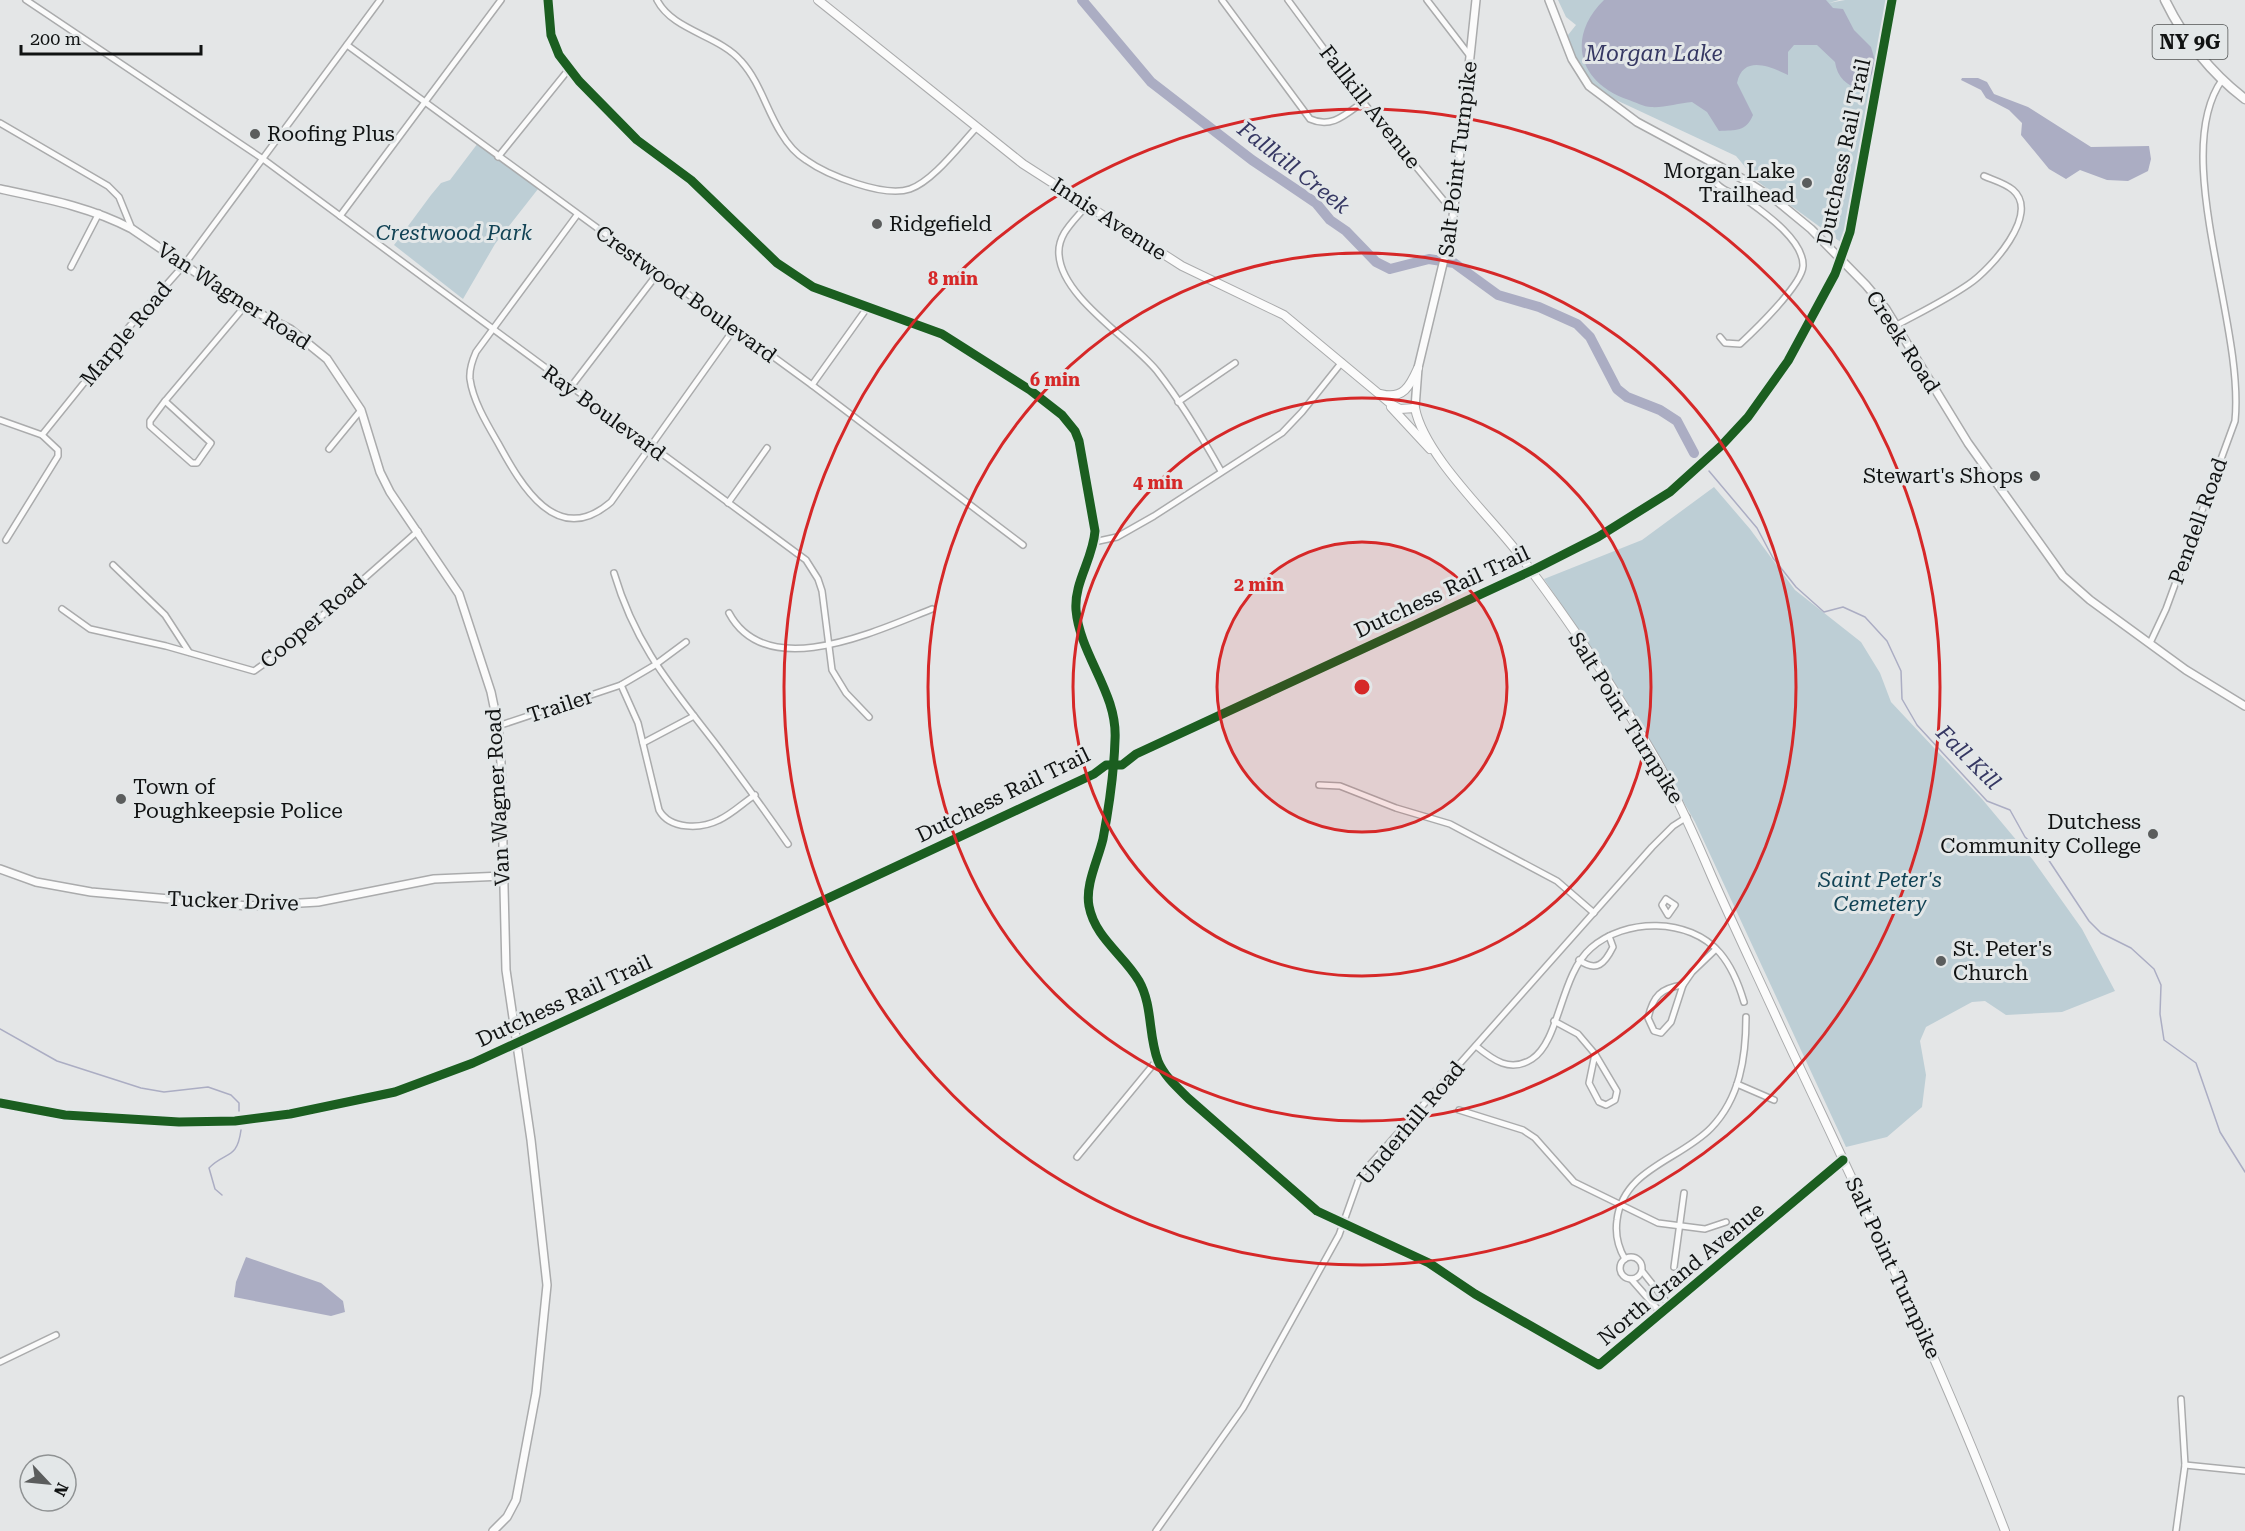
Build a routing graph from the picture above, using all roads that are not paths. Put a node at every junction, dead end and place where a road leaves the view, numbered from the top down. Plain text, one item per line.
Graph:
1 (26, 0) edge
2 (380, 0) edge
3 (501, 0) edge
4 (548, 0) edge
5 (657, 0) edge
6 (818, 0) edge
7 (1222, 0) edge
8 (1287, 0) edge
9 (1427, 0) edge
10 (1476, 0) edge
11 (1549, 0) edge
12 (2165, 0) edge
13 (347, 45) junction
14 (1471, 58) junction
15 (569, 69) junction
16 (2222, 80) junction
17 (2245, 99) edge
18 (424, 102) junction
19 (1363, 102) junction
20 (0, 123) edge
21 (976, 128) junction
22 (498, 157) junction
23 (263, 159) junction
24 (1720, 166) junction
25 (1984, 176) dead end
26 (0, 189) edge
27 (1087, 205) junction
28 (99, 213) junction
29 (1454, 213) junction
30 (578, 215) junction
31 (340, 216) junction
32 (2218, 226) dead end
33 (132, 229) junction
34 (184, 265) junction
35 (71, 267) dead end
36 (658, 273) junction
37 (245, 306) junction
38 (867, 308) junction
39 (1897, 326) junction
40 (734, 329) junction
41 (492, 330) junction
42 (1720, 337) dead end
43 (1342, 362) junction
44 (1235, 363) dead end
45 (1418, 368) junction
46 (2243, 374) dead end
47 (812, 385) junction
48 (570, 388) junction
49 (1377, 393) junction
50 (165, 401) junction
51 (1178, 402) junction
52 (1415, 408) junction
53 (361, 410) junction
54 (0, 420) edge
55 (42, 435) junction
56 (648, 446) junction
57 (767, 448) dead end
58 (329, 449) dead end
59 (1450, 470) junction
60 (1221, 471) junction
61 (728, 503) junction
62 (418, 531) junction
63 (6, 540) dead end
64 (1094, 542) junction
65 (1023, 544) dead end
66 (113, 565) dead end
67 (614, 573) dead end
68 (62, 609) dead end
69 (932, 609) dead end
70 (729, 613) dead end
71 (686, 642) dead end
72 (2150, 643) junction
73 (827, 645) junction
74 (189, 652) junction
75 (656, 665) junction
76 (621, 685) junction
77 (2245, 706) edge
78 (694, 716) junction
79 (869, 717) dead end
80 (498, 726) junction
81 (643, 742) junction
82 (1319, 785) dead end
83 (755, 795) junction
84 (1687, 818) junction
85 (788, 844) dead end
86 (0, 870) edge
87 (503, 876) junction
88 (1594, 914) junction
89 (1668, 915) dead end
90 (1665, 926) junction
91 (1609, 936) junction
92 (1716, 949) junction
93 (1579, 960) junction
94 (1683, 985) junction
95 (1744, 1002) dead end
96 (1746, 1017) dead end
97 (1554, 1021) junction
98 (1476, 1046) junction
99 (1596, 1054) junction
100 (1157, 1060) junction
101 (1737, 1084) junction
102 (1774, 1100) dead end
103 (1459, 1110) dead end
104 (1077, 1157) dead end
105 (1843, 1160) junction
106 (1684, 1193) dead end
107 (1619, 1203) junction
108 (1726, 1222) dead end
109 (1344, 1224) junction
110 (1680, 1228) junction
111 (1625, 1259) junction
112 (1674, 1267) dead end
113 (1642, 1271) junction
114 (1631, 1279) junction
115 (1653, 1287) junction
116 (1646, 1294) junction
117 (1669, 1305) junction
118 (1660, 1312) junction
119 (56, 1335) dead end
120 (0, 1362) edge
121 (2181, 1400) dead end
122 (2185, 1465) junction
123 (2245, 1471) edge
124 (493, 1531) edge
125 (1156, 1531) edge
126 (2005, 1531) edge
127 (2176, 1531) edge

1 - 23 street, Ray Boulevard
2 - 13 street, Marple Road
3 - 18 street
4 - 15 street, North Grand Avenue
5 - 21 street
6 - 21 main road, Innis Avenue
7 - 19 street
8 - 19 street, Fallkill Avenue
9 - 14 street
10 - 14 street, Salt Point Turnpike
11 - 24 street, Creek Road
12 - 16 main road, NY 9G
13 - 18 street, Crestwood Boulevard
13 - 23 street, Marple Road
14 - 29 street, Salt Point Turnpike
15 - 22 street
15 - 38 street, North Grand Avenue
16 - 17 main road, NY 9G
16 - 32 street
18 - 22 street, Crestwood Boulevard
18 - 31 street
19 - 29 street, Fallkill Avenue
20 - 33 street
21 - 27 main road, Innis Avenue
22 - 30 street, Crestwood Boulevard
23 - 31 street, Ray Boulevard
23 - 34 street, Marple Road
24 - 39 street, Creek Road
24 - 42 street
25 - 39 street
26 - 28 street, Van Wagner Road
27 - 43 main road, Innis Avenue
27 - 51 street
28 - 33 street, Van Wagner Road
28 - 35 street
29 - 45 street, Salt Point Turnpike
30 - 36 street, Crestwood Boulevard
30 - 41 street
31 - 41 street, Ray Boulevard
33 - 34 street, Van Wagner Road
34 - 37 street, Van Wagner Road
34 - 55 street, Marple Road
36 - 40 street, Crestwood Boulevard
36 - 48 street
37 - 50 street
37 - 53 street, Van Wagner Road
38 - 47 street
38 - 64 street, North Grand Avenue
39 - 72 street, Creek Road
40 - 47 street, Crestwood Boulevard
40 - 56 street
41 - 48 street, Ray Boulevard
41 - 56 street
43 - 49 main road, Innis Avenue
43 - 60 street
44 - 51 street
45 - 49 main road
45 - 52 street, Salt Point Turnpike
46 - 72 street, Pendell Road
47 - 65 street, Crestwood Boulevard
48 - 56 street, Ray Boulevard
49 - 52 main road, Innis Avenue
49 - 59 main road
50 - 50 street
51 - 60 street
52 - 59 main road, Salt Point Turnpike
53 - 58 street
53 - 62 street, Van Wagner Road
54 - 55 street
55 - 63 street
56 - 61 street, Ray Boulevard
57 - 61 street
59 - 84 main road, Salt Point Turnpike
60 - 64 street
61 - 73 street, Ray Boulevard
62 - 74 street, Cooper Road
62 - 80 street, Van Wagner Road
64 - 100 street, North Grand Avenue
66 - 74 street
67 - 75 street
68 - 74 street, Cooper Road
69 - 73 street
70 - 73 street
71 - 75 street, Trailer
72 - 77 street, Creek Road
73 - 79 street, Ray Boulevard
75 - 76 street, Trailer
75 - 78 street
76 - 80 street, Trailer
76 - 81 street, Trailer
78 - 81 street
78 - 83 street
80 - 87 street, Van Wagner Road
81 - 83 street, Trailer
82 - 88 street
83 - 85 street
84 - 88 street, Underhill Road
84 - 105 main road, Salt Point Turnpike
86 - 87 street, Tucker Drive
87 - 124 street, Van Wagner Road
88 - 98 street, Underhill Road
89 - 90 street
90 - 91 street
90 - 92 street
91 - 93 street
91 - 93 street
92 - 94 street
92 - 95 street
93 - 97 street
94 - 94 street
96 - 101 street
97 - 98 street
97 - 99 street
98 - 109 street, Underhill Road
99 - 99 street
100 - 104 street
100 - 109 street, North Grand Avenue
101 - 102 street
101 - 107 street
103 - 107 street
105 - 117 street, North Grand Avenue
105 - 126 main road, Salt Point Turnpike
106 - 110 street
107 - 110 street
107 - 111 street
108 - 110 street
109 - 118 street, North Grand Avenue
109 - 125 street, Underhill Road
110 - 112 street
111 - 113 street
111 - 114 street
113 - 114 street
113 - 115 street
114 - 116 street
115 - 116 street
115 - 117 street
116 - 118 street
117 - 118 street, North Grand Avenue
119 - 120 street
121 - 122 street
122 - 123 street
122 - 127 street

